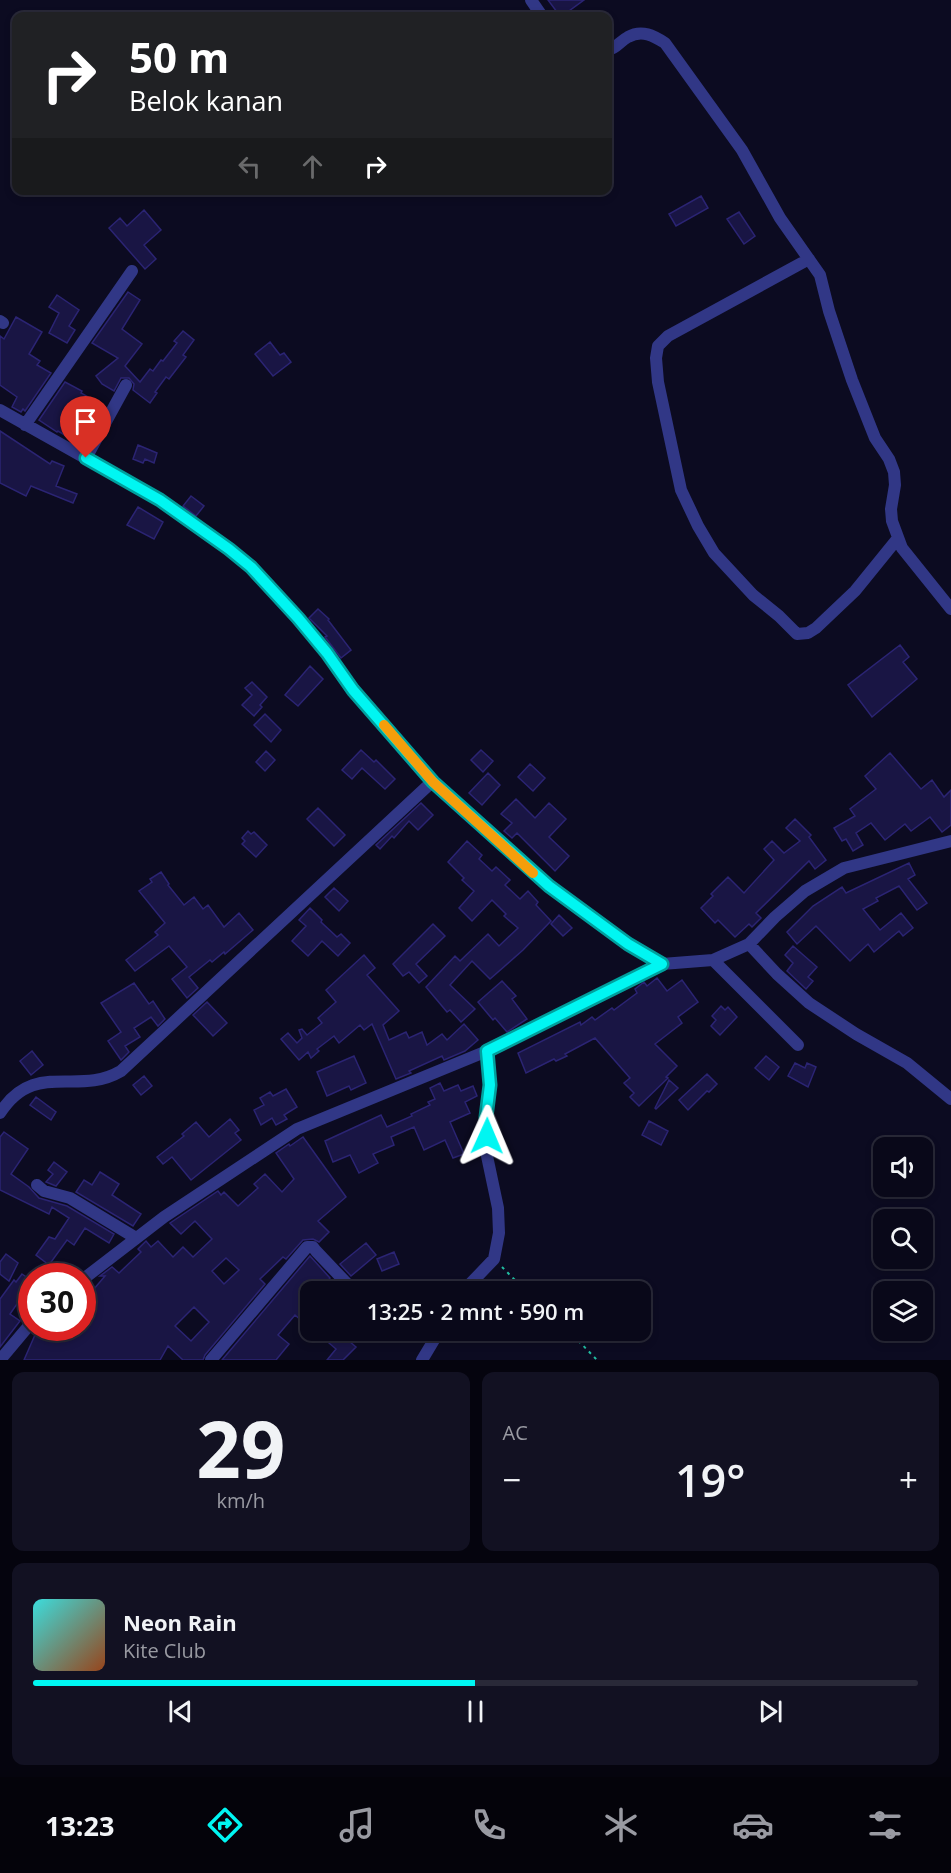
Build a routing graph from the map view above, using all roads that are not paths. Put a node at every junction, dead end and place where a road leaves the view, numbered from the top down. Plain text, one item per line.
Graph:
1 (612, 50) edge
2 (809, 258) junction
3 (132, 271) dead end
4 (126, 385) dead end
5 (0, 410) edge
6 (26, 425) junction
7 (86, 458) junction
8 (898, 538) junction
9 (951, 609) edge
10 (433, 782) junction
11 (951, 842) edge
12 (749, 944) junction
13 (713, 960) junction
14 (662, 964) junction
15 (798, 1045) dead end
16 (487, 1051) junction
17 (951, 1099) edge
18 (0, 1113) edge
19 (37, 1185) dead end
20 (136, 1238) junction
21 (96, 1269) edge
22 (345, 1281) edge
23 (473, 1281) edge
24 (18, 1339) edge
25 (434, 1341) edge
26 (0, 1360) edge
27 (211, 1360) edge
28 (422, 1360) edge

1 - 2 street
2 - 8 street
2 - 8 street
3 - 6 street
4 - 7 street
5 - 6 street
6 - 7 street
7 - 10 street
8 - 9 street
10 - 14 street
10 - 18 street
11 - 12 street
12 - 13 street
12 - 17 street
13 - 14 street
13 - 15 street
14 - 16 street
16 - 20 street
16 - 23 street
19 - 20 street
20 - 21 street
22 - 27 street
24 - 26 street
25 - 28 street

